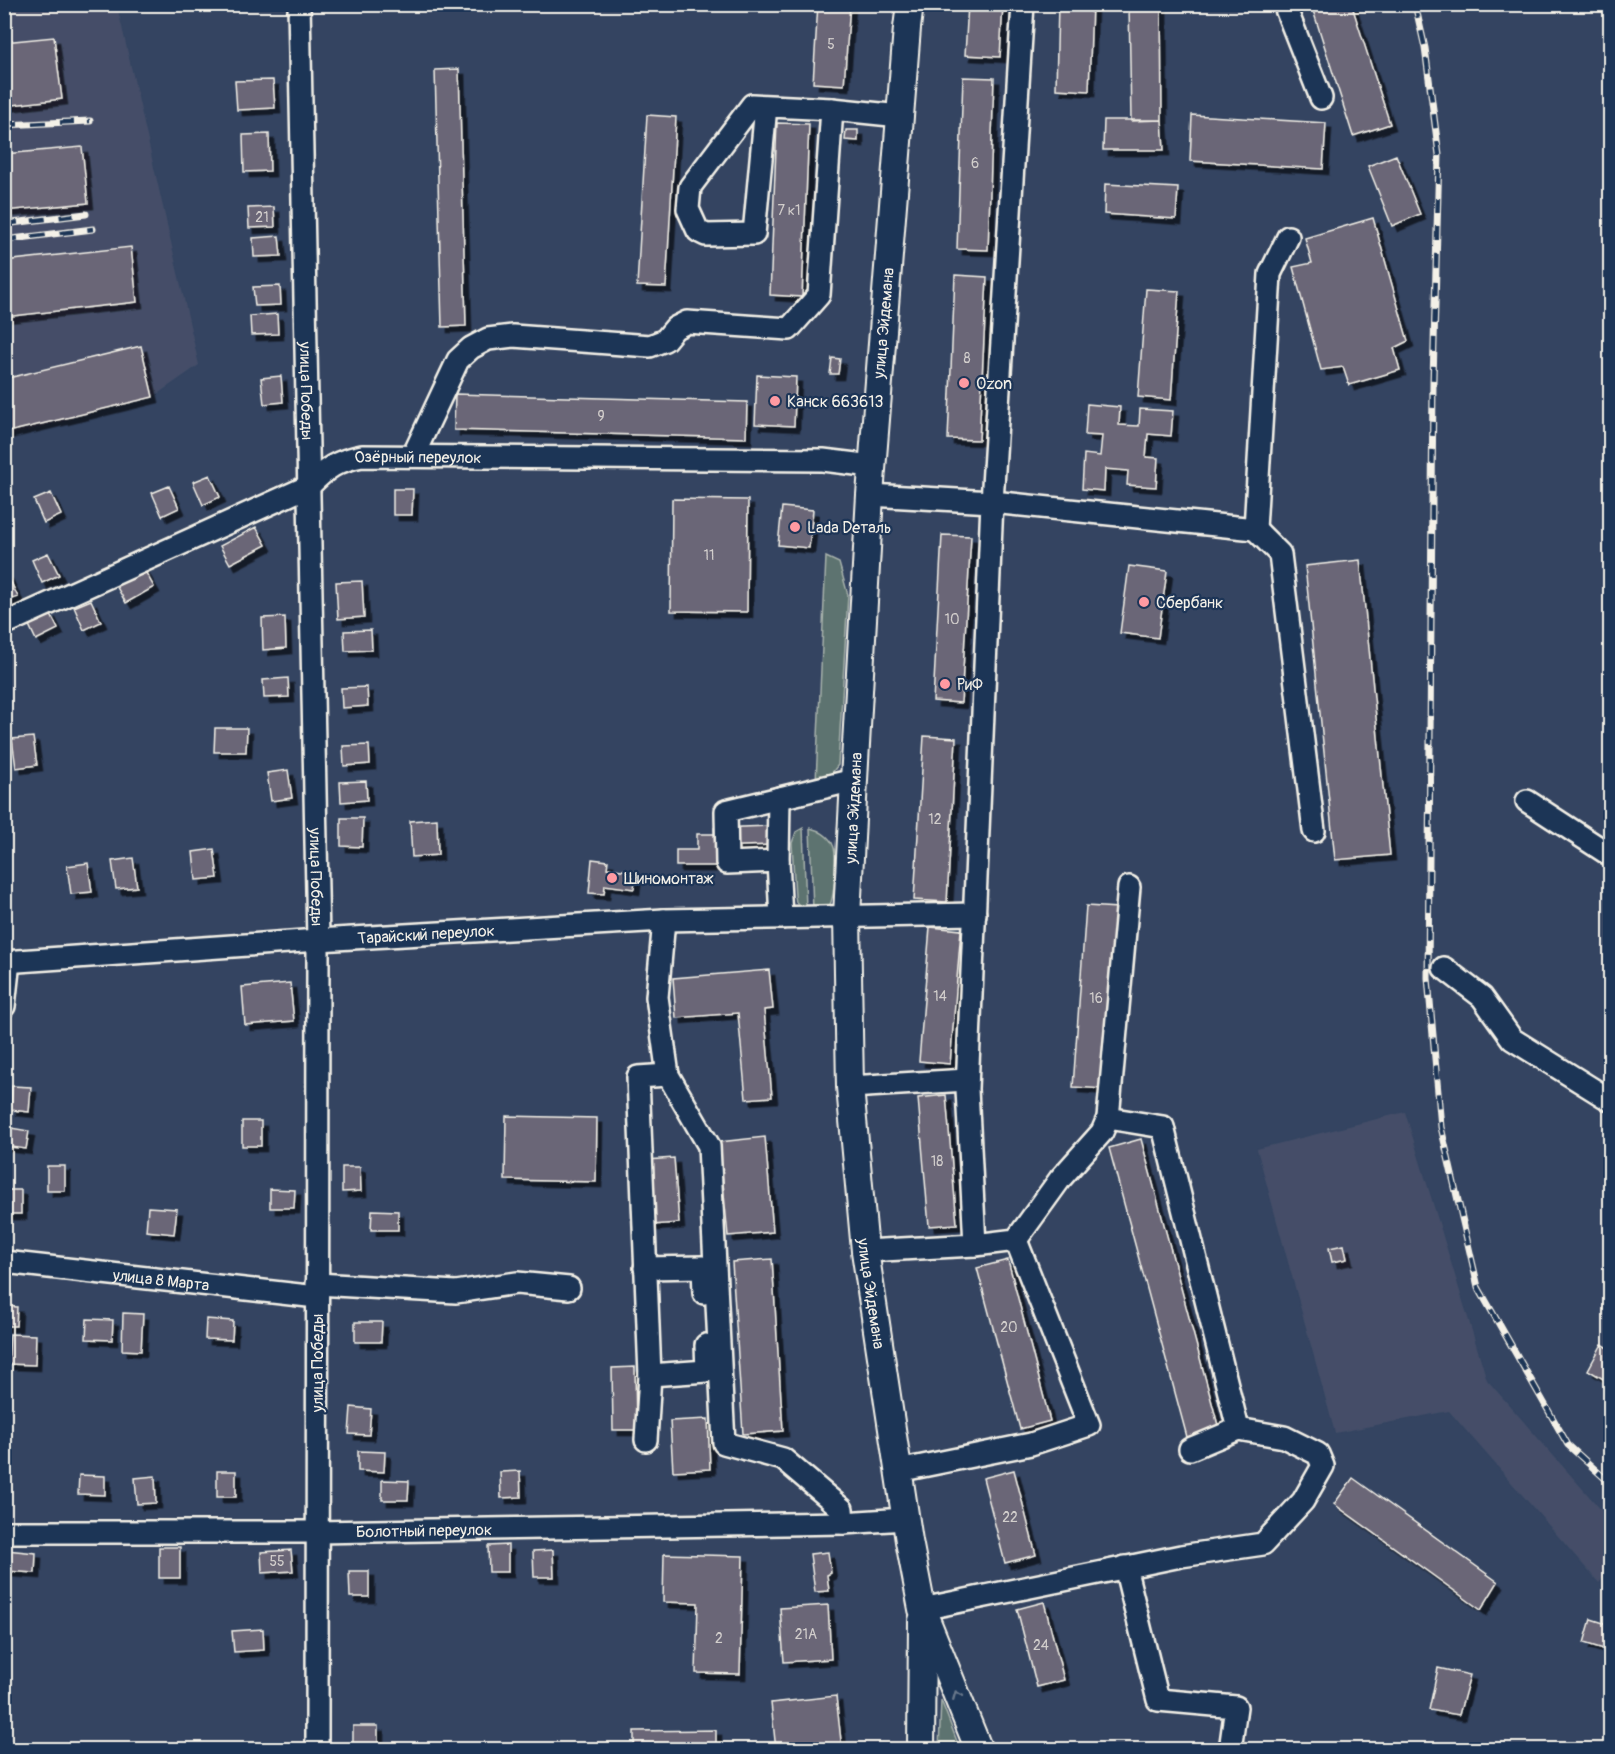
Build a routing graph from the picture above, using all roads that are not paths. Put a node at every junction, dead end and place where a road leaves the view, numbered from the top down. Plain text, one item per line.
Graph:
1 (299, 4) edge
2 (910, 4) edge
3 (1023, 4) edge
4 (1284, 4) edge
5 (1321, 98) dead end
6 (766, 106) junction
7 (832, 109) junction
8 (900, 116) junction
9 (1288, 237) dead end
10 (413, 456) junction
11 (872, 466) junction
12 (309, 486) junction
13 (870, 495) junction
14 (992, 502) junction
15 (1255, 529) junction
16 (4, 624) edge
17 (854, 780) junction
18 (779, 798) junction
19 (1527, 801) dead end
20 (1314, 831) dead end
21 (1611, 855) edge
22 (778, 861) junction
23 (1129, 887) dead end
24 (975, 914) junction
25 (847, 916) junction
26 (781, 918) junction
27 (664, 920) junction
28 (318, 940) junction
29 (7, 961) edge
30 (1444, 968) dead end
31 (4, 1006) edge
32 (668, 1075) junction
33 (967, 1080) junction
34 (850, 1087) junction
35 (1611, 1100) edge
36 (1108, 1118) junction
37 (1016, 1240) junction
38 (975, 1245) junction
39 (865, 1251) junction
40 (4, 1262) edge
41 (645, 1268) junction
42 (569, 1288) dead end
43 (317, 1291) junction
44 (650, 1375) junction
45 (1238, 1428) junction
46 (646, 1440) dead end
47 (1190, 1449) dead end
48 (898, 1471) junction
49 (905, 1518) junction
50 (843, 1523) junction
51 (4, 1532) edge
52 (316, 1533) junction
53 (1125, 1567) junction
54 (922, 1609) junction
55 (317, 1749) edge
56 (921, 1749) edge
57 (979, 1749) edge
58 (1230, 1749) edge

1 - 12 street, улица Победы
2 - 8 main road, улица Эйдемана
3 - 14 street
4 - 5 street
6 - 6 street
6 - 7 street
7 - 8 street
7 - 10 street
8 - 11 main road, улица Эйдемана
9 - 15 street
10 - 11 street, Озёрный переулок
10 - 12 street, Озёрный переулок
11 - 13 main road, улица Эйдемана
12 - 16 street, Озёрный переулок
12 - 28 street, улица Победы
13 - 14 street
13 - 17 main road, улица Эйдемана
14 - 15 street
14 - 24 street
15 - 20 street
17 - 18 street
17 - 25 main road, улица Эйдемана
18 - 22 street
18 - 22 street
19 - 21 street
22 - 26 street
23 - 36 street
24 - 25 street, Тарайский переулок
24 - 33 street
25 - 26 street, Тарайский переулок
25 - 34 main road, улица Эйдемана
26 - 27 street, Тарайский переулок
27 - 28 street, Тарайский переулок
27 - 32 street
28 - 29 street, Тарайский переулок
28 - 43 street, улица Победы
29 - 31 street
30 - 35 street
32 - 41 street
32 - 50 street
33 - 34 street
33 - 38 street
34 - 39 main road, улица Эйдемана
36 - 37 street
36 - 45 street
37 - 38 street
37 - 48 street
38 - 39 street
39 - 48 main road, улица Эйдемана
40 - 43 street, улица 8 Марта
41 - 44 street
41 - 44 street
42 - 43 street, улица 8 Марта
43 - 52 street, улица Победы
44 - 46 street
45 - 47 street
45 - 53 street
48 - 49 main road, улица Эйдемана
49 - 50 street, Болотный переулок
49 - 54 main road, улица Эйдемана
50 - 52 street, Болотный переулок
51 - 52 street, Болотный переулок
52 - 55 street, улица Победы
53 - 54 street
53 - 58 street
54 - 56 main road
57 -> 54 main road

